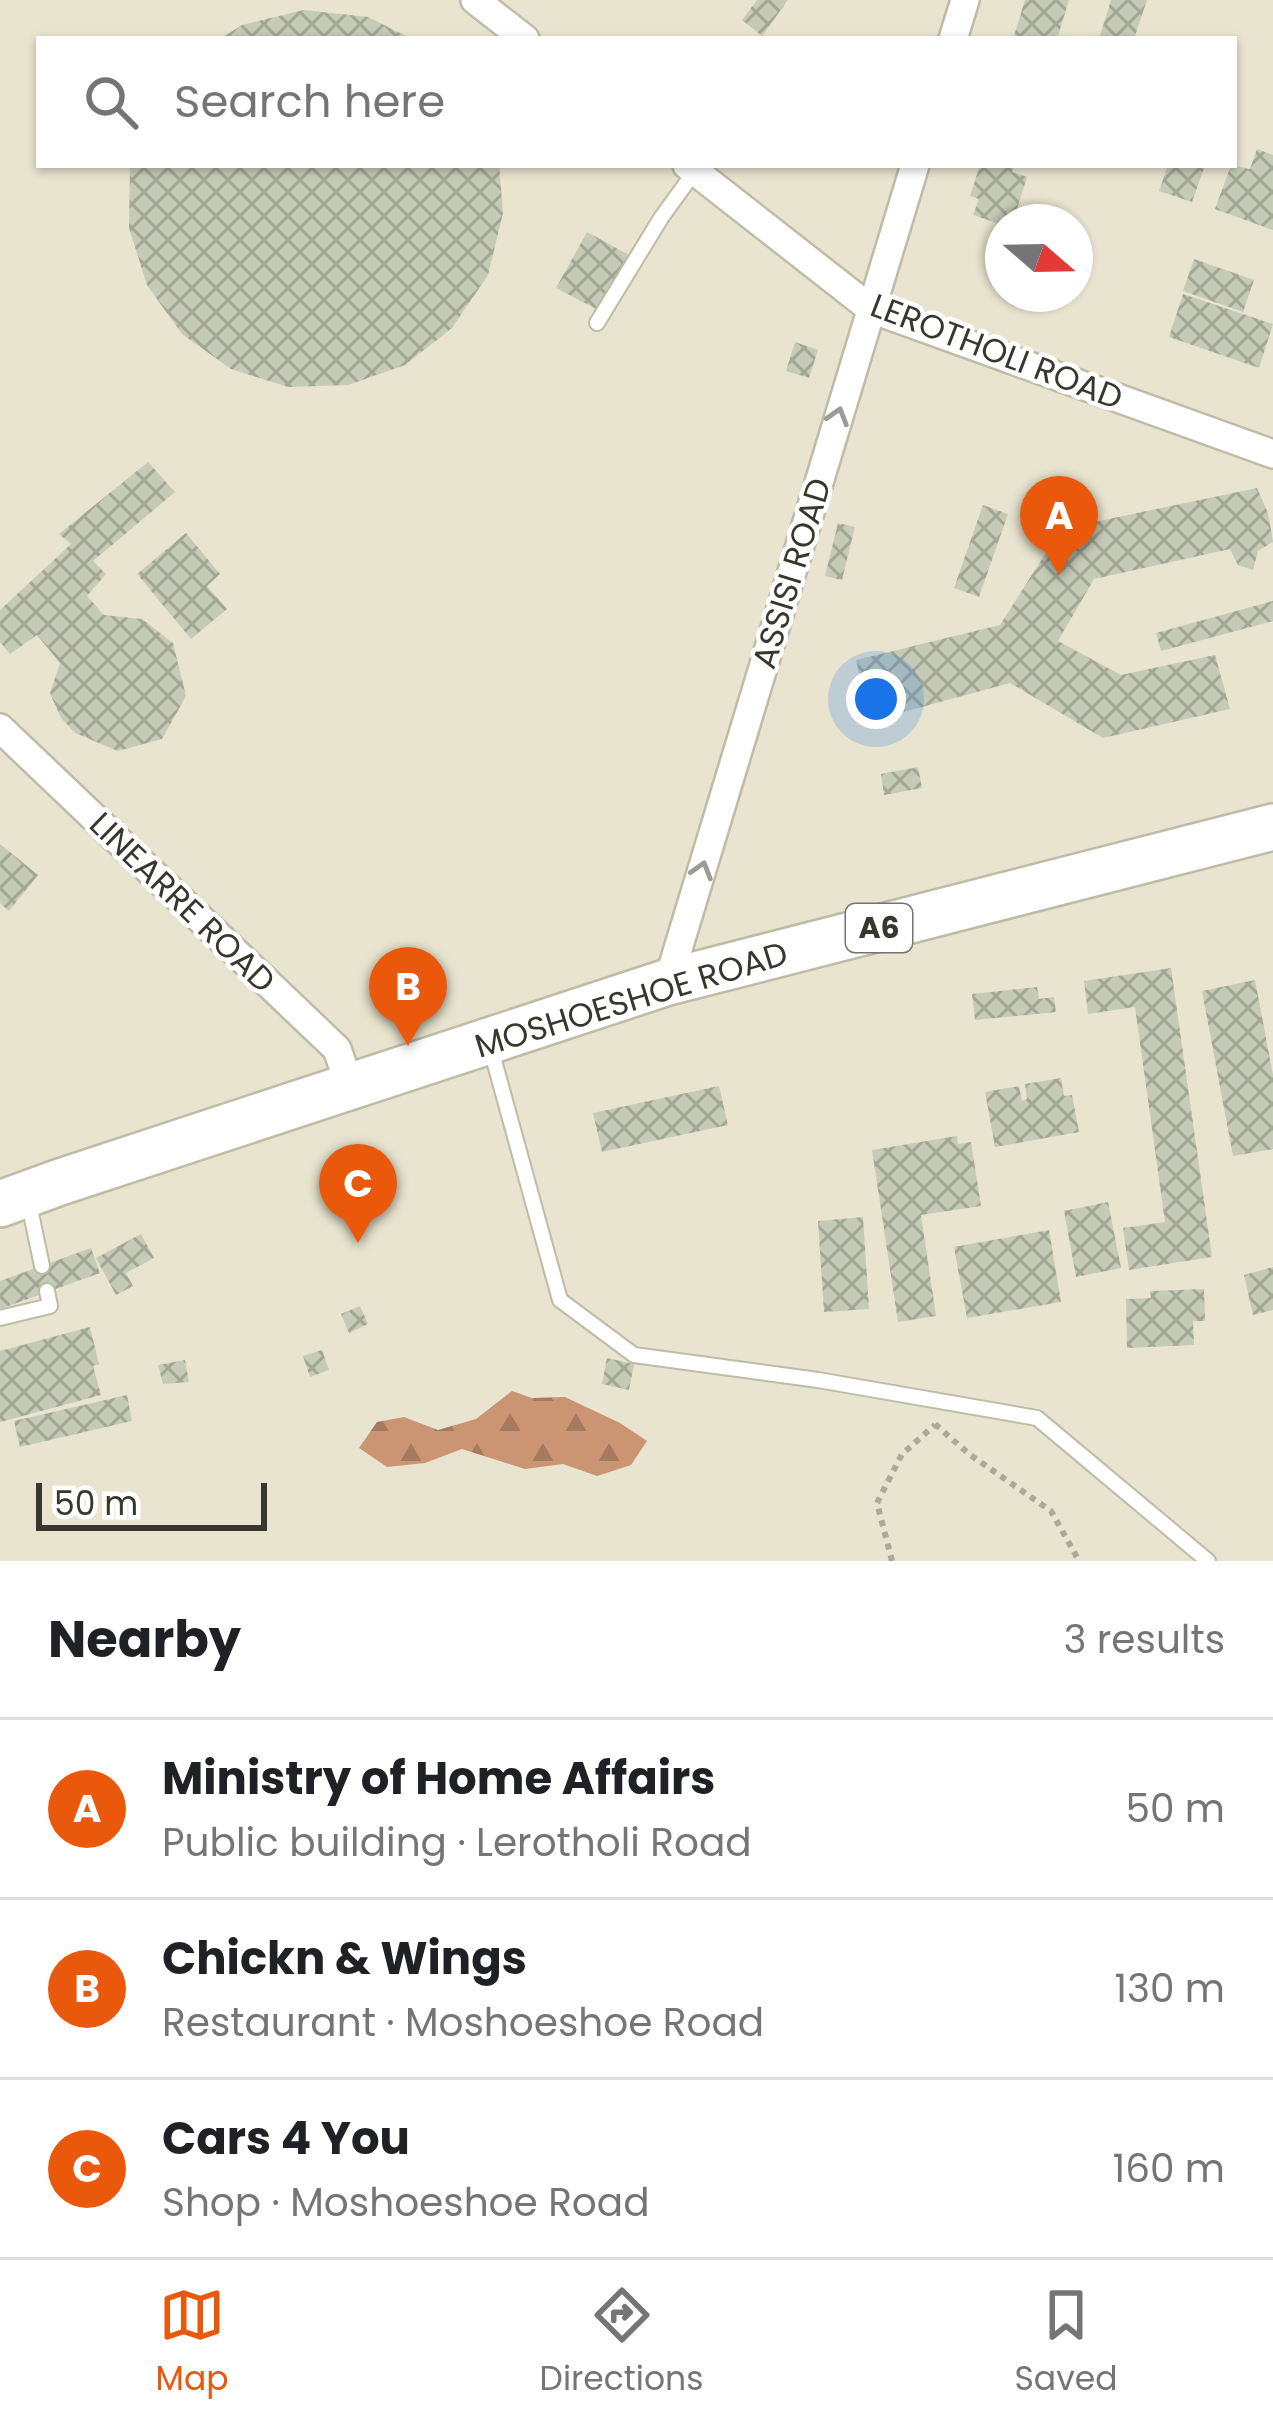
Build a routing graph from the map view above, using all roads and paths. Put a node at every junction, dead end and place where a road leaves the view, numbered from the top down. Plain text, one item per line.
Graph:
1 (475, 0) edge
2 (965, 0) edge
3 (521, 36) edge
4 (954, 36) edge
5 (691, 168) edge
6 (913, 168) edge
7 (871, 308) junction
8 (597, 323) dead end
9 (1273, 454) edge
10 (0, 728) edge
11 (1273, 827) edge
12 (668, 982) junction
13 (488, 1041) junction
14 (350, 1086) junction
15 (14, 1199) edge
16 (42, 1266) dead end
17 (47, 1291) dead end
18 (0, 1318) edge
19 (925, 1398) junction
20 (935, 1425) junction
21 (892, 1561) edge
22 (1079, 1561) edge
23 (1208, 1561) edge

1 - 3 street
2 - 4 street
5 - 7 street, LEROTHOLI ROAD
5 - 8 lane
6 - 7 street, ASSISI ROAD
7 - 9 street, LEROTHOLI ROAD
12 -> 7 street, ASSISI ROAD
10 - 14 street, LINEARRE ROAD
11 - 12 main road, MOSHOESHOE ROAD / A6
12 - 13 main road, MOSHOESHOE ROAD / A6
13 - 14 main road, MOSHOESHOE ROAD / A6
13 - 19 lane
14 - 15 main road, MOSHOESHOE ROAD / A6
15 - 16 lane
17 - 18 lane
19 - 20 path
19 - 23 lane
20 - 21 path
20 - 22 path

